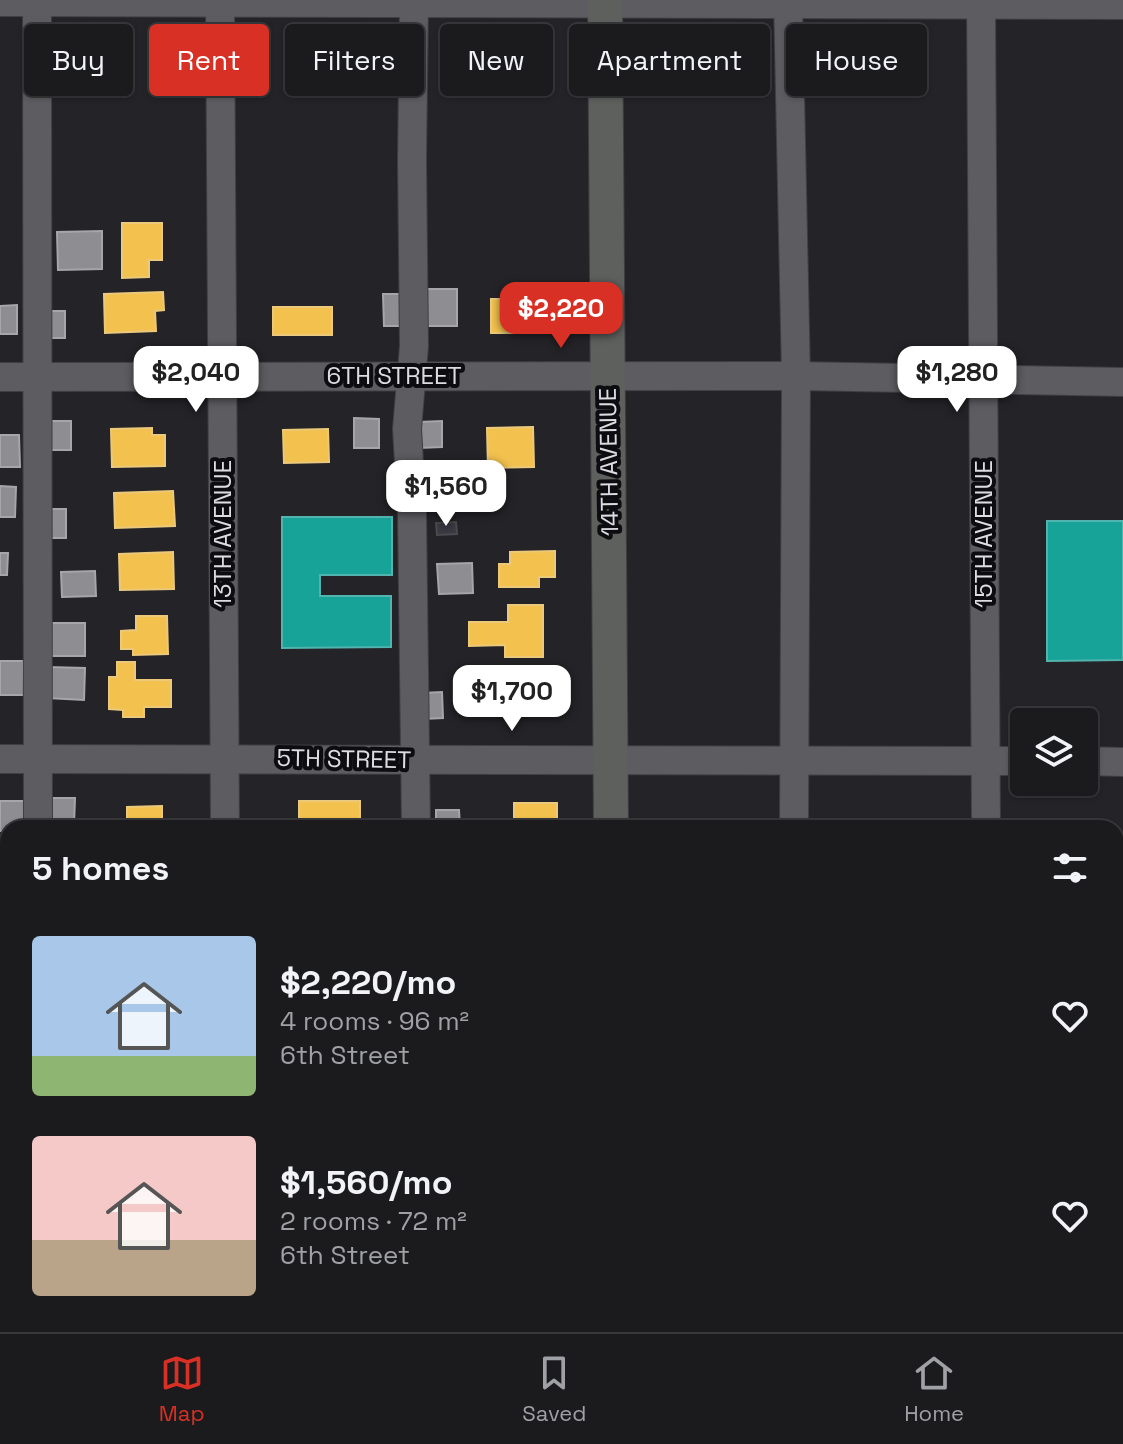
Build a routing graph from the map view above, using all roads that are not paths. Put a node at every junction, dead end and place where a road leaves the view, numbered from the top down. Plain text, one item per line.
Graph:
1 (37, 1) edge
2 (220, 1) edge
3 (0, 2) edge
4 (605, 2) edge
5 (788, 2) edge
6 (981, 2) edge
7 (414, 3) junction
8 (1123, 5) edge
9 (37, 376) junction
10 (222, 376) junction
11 (411, 376) junction
12 (608, 376) junction
13 (796, 376) junction
14 (0, 377) edge
15 (983, 380) junction
16 (1123, 382) edge
17 (225, 758) junction
18 (0, 759) edge
19 (38, 759) junction
20 (611, 759) junction
21 (793, 759) junction
22 (415, 760) junction
23 (985, 760) junction
24 (1010, 761) edge
25 (1098, 761) edge
26 (1123, 762) edge
27 (38, 820) edge
28 (225, 820) edge
29 (416, 820) edge
30 (611, 820) edge
31 (794, 820) edge
32 (986, 820) edge

1 - 2 street
1 - 3 street
1 - 9 street
2 - 7 street
2 - 10 street, 13TH AVENUE
4 - 5 street
4 - 7 street
4 - 12 main road, 14TH AVENUE
5 - 6 street
5 - 13 street
6 - 8 street
6 - 15 street, 15TH AVENUE
7 - 11 street
9 - 10 street, 6TH STREET
9 - 14 street, 6TH STREET
9 - 19 street
10 - 11 street, 6TH STREET
10 - 17 street, 13TH AVENUE
11 - 12 street, 6TH STREET
11 - 22 street
12 - 13 street, 6TH STREET
12 - 20 main road, 14TH AVENUE
13 - 15 street, 6TH STREET
13 - 21 street
15 - 16 street, 6TH STREET
15 - 23 street, 15TH AVENUE
17 - 19 street, 5TH STREET
17 - 22 street, 5TH STREET
17 - 28 street, 13TH AVENUE
18 - 19 street, 5TH STREET
19 - 27 street
20 - 21 street, 5TH STREET
20 - 22 street, 5TH STREET
20 - 30 main road, 14TH AVENUE
21 - 23 street, 5TH STREET
21 - 31 street
22 - 29 street
23 - 24 street, 5TH STREET
23 - 32 street, 15TH AVENUE
25 - 26 street

